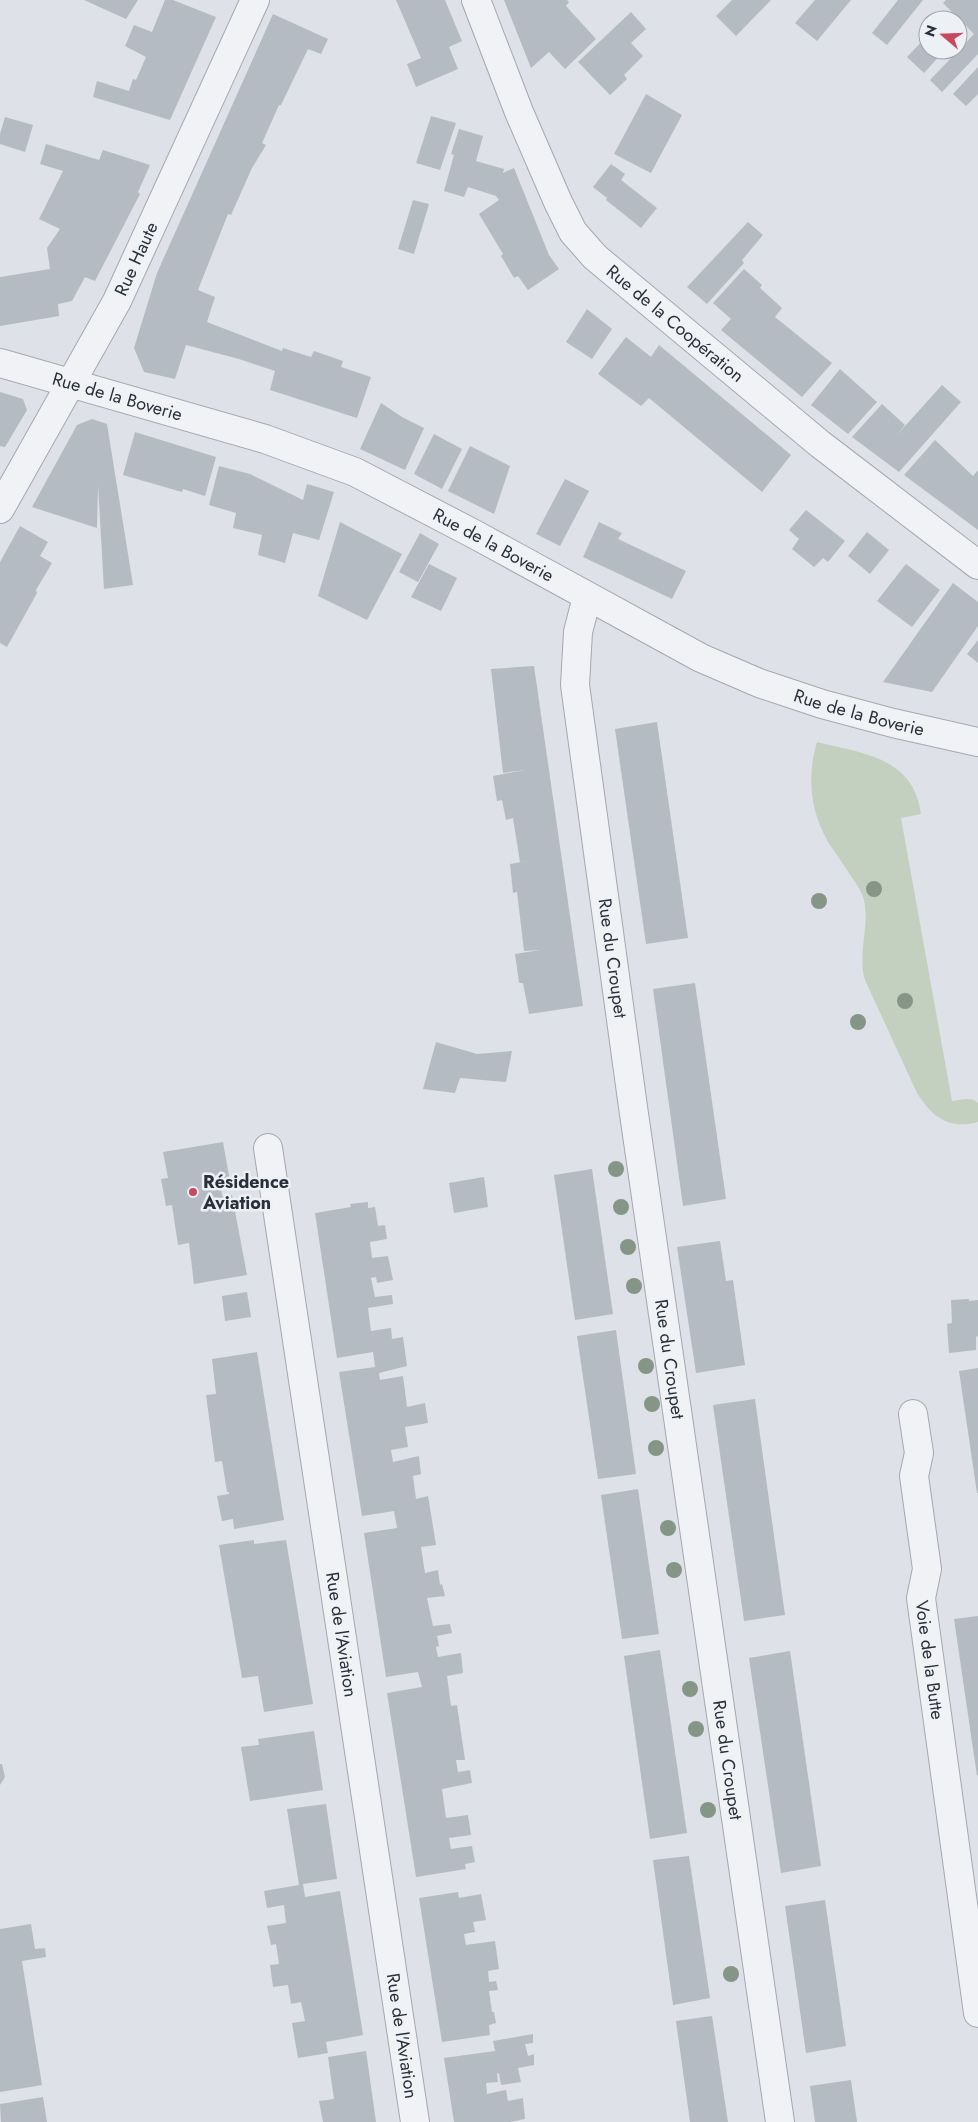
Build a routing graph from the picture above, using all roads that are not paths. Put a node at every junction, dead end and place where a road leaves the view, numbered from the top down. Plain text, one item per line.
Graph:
1 (255, 0) edge
2 (476, 0) edge
3 (0, 363) edge
4 (71, 385) junction
5 (0, 509) edge
6 (978, 565) edge
7 (588, 597) junction
8 (978, 742) edge
9 (268, 1148) dead end
10 (913, 1414) dead end
11 (955, 1848) junction
12 (978, 1869) edge
13 (978, 2014) edge
14 (415, 2122) edge
15 (780, 2122) edge

1 - 4 street, Rue Haute
2 - 6 street, Rue de la Coopération
3 - 4 street, Rue de la Boverie
4 - 5 street, Rue Haute
4 - 7 street, Rue de la Boverie
7 - 8 street, Rue de la Boverie
7 - 15 street, Rue du Croupet
9 - 14 street, Rue de l'Aviation
10 - 11 street, Voie de la Butte
11 - 12 street
11 - 13 street, Voie de la Butte

